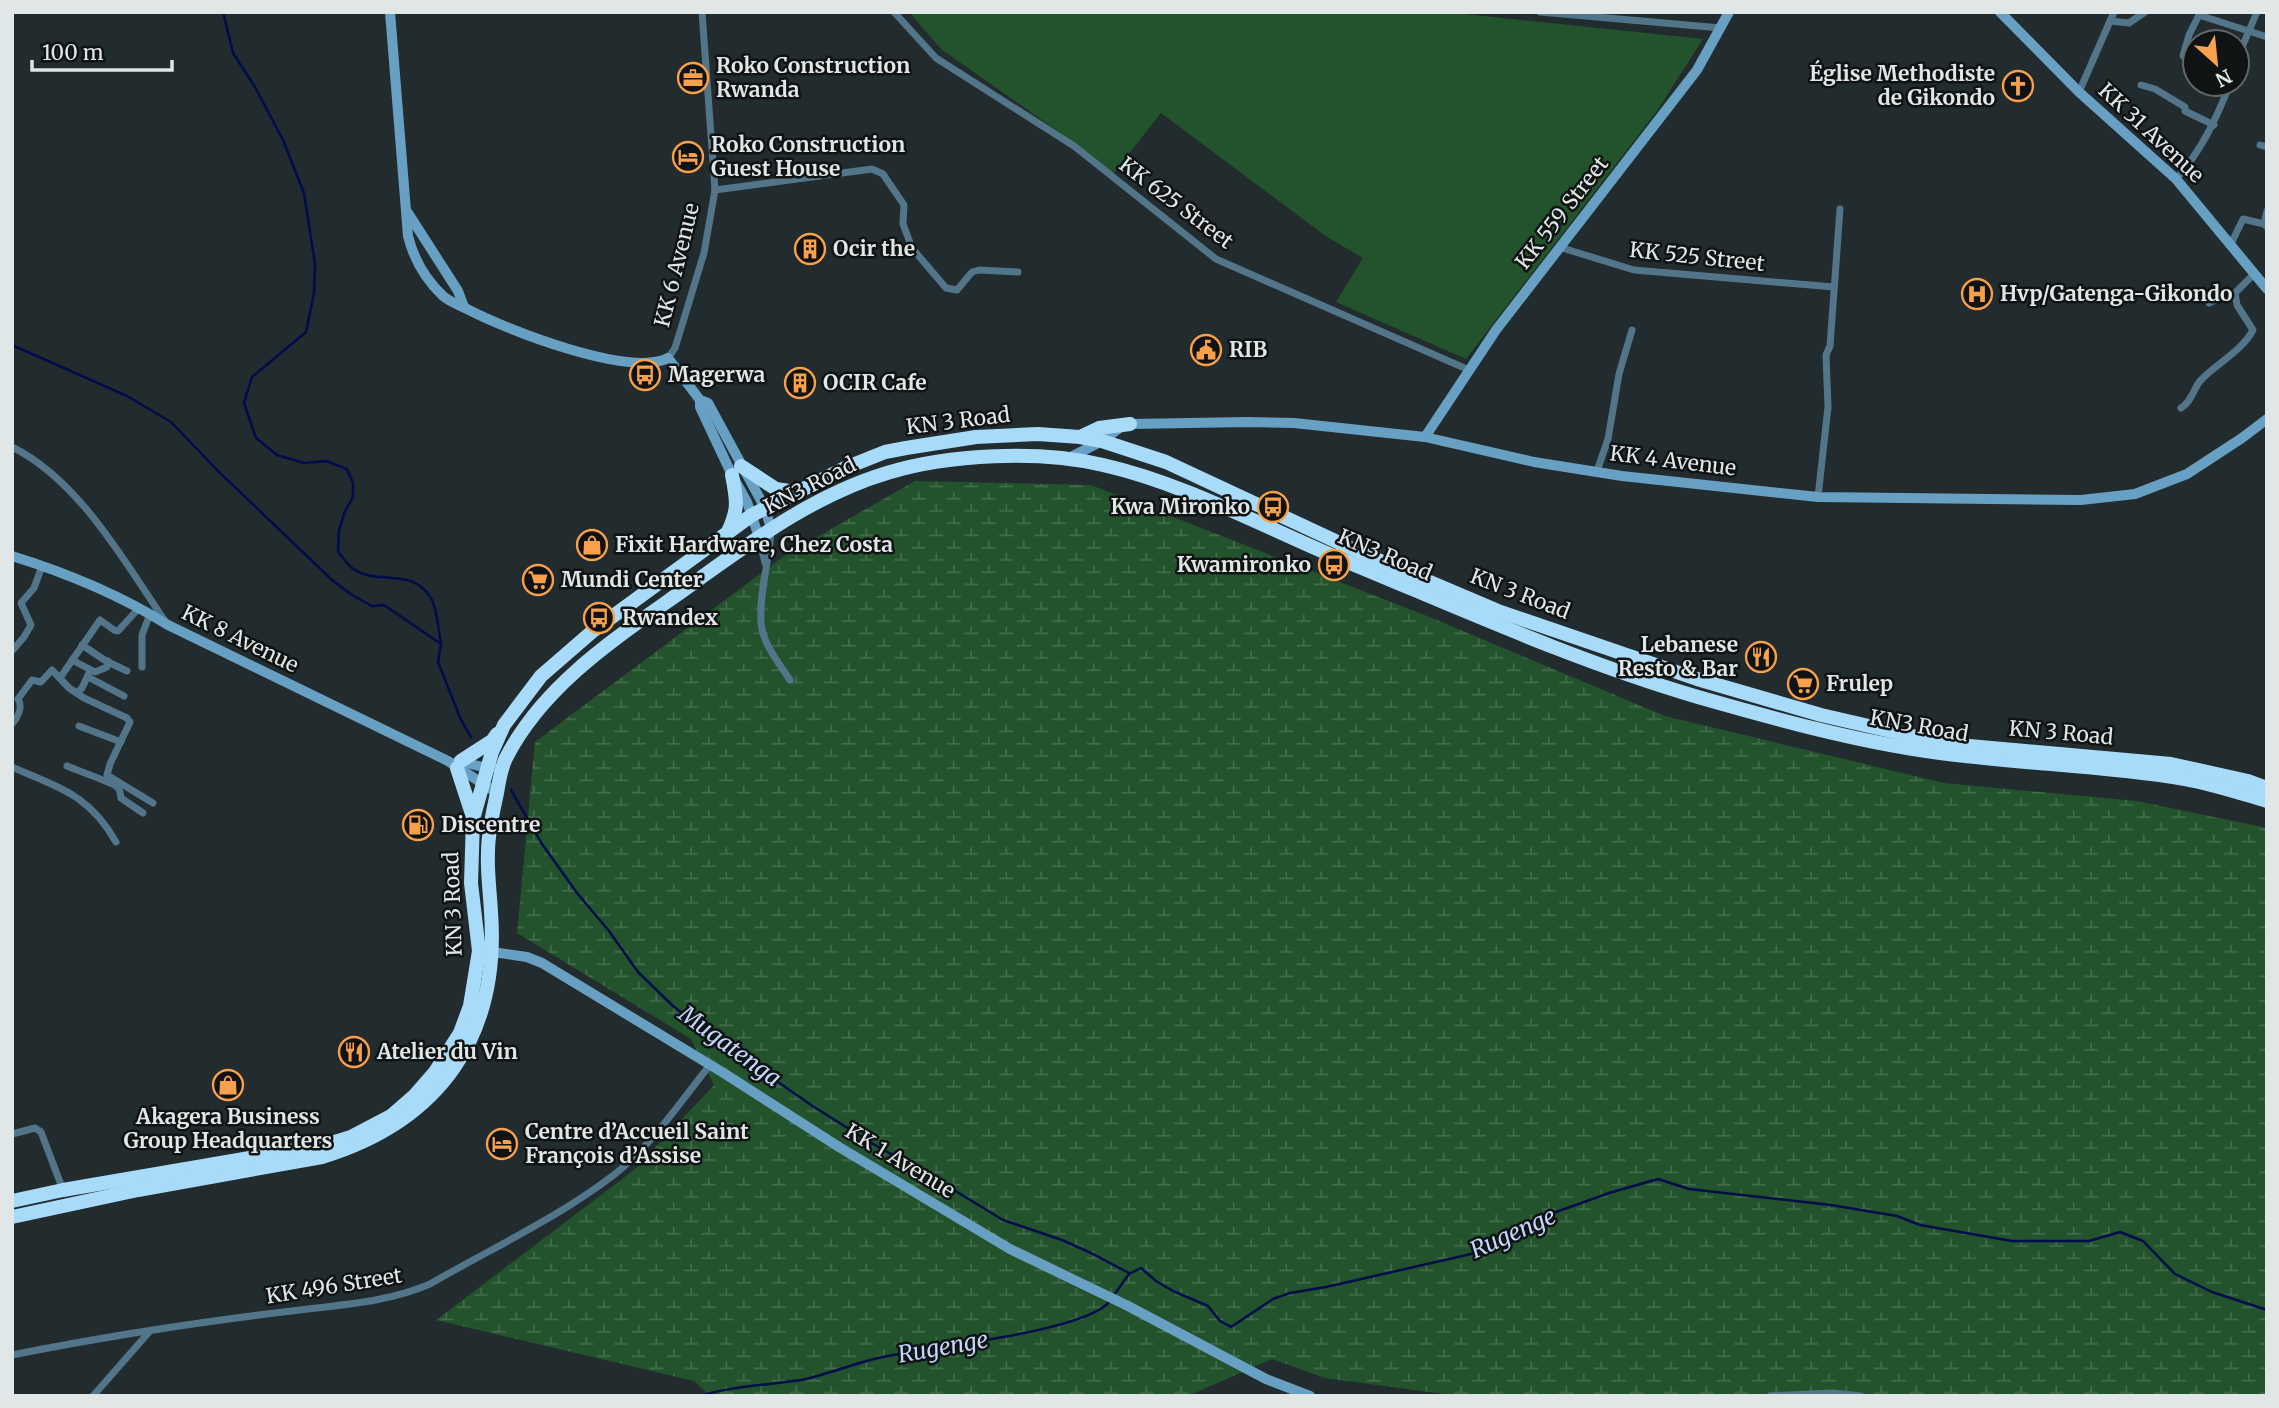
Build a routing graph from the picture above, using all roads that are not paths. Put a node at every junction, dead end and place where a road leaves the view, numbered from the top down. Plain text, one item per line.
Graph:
1 (390, 12) edge
2 (702, 12) edge
3 (894, 12) edge
4 (1540, 12) edge
5 (1729, 12) edge
6 (2000, 12) edge
7 (2114, 12) edge
8 (2145, 12) edge
9 (2110, 21) junction
10 (1721, 28) junction
11 (2192, 28) edge
12 (2235, 28) edge
13 (2141, 85) dead end
14 (2079, 92) junction
15 (2225, 98) edge
16 (2214, 125) junction
17 (2176, 179) junction
18 (715, 190) junction
19 (405, 208) junction
20 (1840, 209) dead end
21 (2267, 211) edge
22 (2265, 226) edge
23 (2230, 246) junction
24 (1559, 247) junction
25 (1018, 272) dead end
26 (2254, 274) junction
27 (1834, 287) junction
28 (2267, 289) edge
29 (2235, 297) junction
30 (2208, 303) dead end
31 (464, 307) junction
32 (1632, 330) dead end
33 (668, 358) junction
34 (1469, 370) junction
35 (2181, 408) dead end
36 (2267, 419) edge
37 (1126, 426) junction
38 (1080, 437) junction
39 (1425, 437) junction
40 (1102, 441) junction
41 (12, 447) edge
42 (1125, 448) junction
43 (1066, 459) junction
44 (736, 470) junction
45 (1597, 471) junction
46 (796, 492) junction
47 (1818, 497) junction
48 (759, 512) junction
49 (765, 533) junction
50 (725, 537) junction
51 (12, 556) edge
52 (765, 565) junction
53 (42, 566) junction
54 (139, 608) junction
55 (150, 614) junction
56 (645, 618) joint
57 (168, 625) junction
58 (82, 645) junction
59 (12, 651) edge
60 (72, 660) junction
61 (107, 664) junction
62 (142, 667) dead end
63 (127, 671) dead end
64 (89, 673) junction
65 (60, 678) junction
66 (790, 680) dead end
67 (98, 683) junction
68 (77, 693) junction
69 (124, 696) dead end
70 (1820, 722) junction
71 (12, 724) edge
72 (504, 724) junction
73 (79, 726) dead end
74 (121, 742) junction
75 (455, 763) junction
76 (503, 765) junction
77 (12, 766) edge
78 (67, 766) dead end
79 (487, 768) junction
80 (482, 784) junction
81 (2267, 788) edge
82 (497, 793) junction
83 (2267, 802) edge
84 (153, 803) dead end
85 (143, 813) dead end
86 (474, 820) junction
87 (116, 842) dead end
88 (485, 951) junction
89 (710, 1065) junction
90 (12, 1134) edge
91 (63, 1191) junction
92 (12, 1201) edge
93 (12, 1217) edge
94 (150, 1331) junction
95 (12, 1356) edge
96 (93, 1396) edge
97 (1310, 1396) edge
98 (1770, 1396) edge
99 (1861, 1396) edge

1 - 19 main road, KK 6 Avenue
2 - 18 street, KK 6 Avenue
3 - 34 street, KK 625 Street
4 - 10 street
5 - 10 main road, KK 559 Street
6 - 14 main road, KK 31 Avenue
7 - 9 street
8 - 9 street
9 - 14 street
10 - 24 main road, KK 559 Street
11 - 12 street
13 - 16 street
14 - 17 main road, KK 31 Avenue
15 - 16 street
16 - 17 street
17 - 23 main road, KK 31 Avenue
18 - 25 street
18 - 33 street, KK 6 Avenue
19 - 31 main road, KK 6 Avenue
19 - 31 main road, KK 6 Avenue
20 - 27 street
21 - 22 street
22 - 23 street
23 - 26 main road, KK 31 Avenue
24 - 27 street, KK 525 Street
24 - 34 main road, KK 559 Street
26 - 28 main road, KK 31 Avenue
26 - 29 street
27 - 47 street
29 - 30 street
29 - 35 street
31 - 33 main road, KK 6 Avenue
32 - 45 street
33 - 44 main road, KK 6 Avenue
34 - 39 main road, KK 559 Street
36 - 47 main road, KK 4 Avenue
37 - 38 highway
37 - 39 main road, KK 4 Avenue
37 - 40 main road
37 - 42 highway
38 - 40 highway, KN 3 Road
38 - 46 highway, KN 3 Road
39 - 45 main road, KK 4 Avenue
40 - 42 highway, KN 3 Road
40 - 43 main road
41 - 57 street
42 - 70 highway, KN 3 Road
43 - 49 highway, KN3 Road
43 - 70 highway, KN3 Road
44 - 46 highway
44 - 48 main road, KK 6 Avenue
44 - 50 highway
45 - 47 main road, KK 4 Avenue
46 - 48 highway, KN 3 Road
48 - 49 main road, KK 6 Avenue
48 - 50 highway, KN 3 Road
49 - 52 street
49 - 52 street
49 - 56 highway, KN3 Road
50 - 72 highway, KN 3 Road
51 - 53 main road, KK 8 Avenue
52 - 66 street
53 - 54 main road, KK 8 Avenue
53 - 59 street
54 - 55 main road, KK 8 Avenue
54 - 58 street
55 - 57 main road, KK 8 Avenue
55 - 62 street
56 - 76 highway, KN 3 Road
57 - 75 main road, KK 8 Avenue
58 - 60 street
58 - 61 street
60 - 64 street
60 - 65 street
61 - 63 street
61 - 64 street
61 - 67 street
64 - 67 street
64 - 68 street
65 - 68 street
65 - 71 street
67 - 69 street
68 - 74 street
70 - 81 highway, KN 3 Road
70 - 83 highway, KN3 Road
72 - 75 highway
72 - 79 highway, KN 3 Road
73 - 74 street
74 - 84 street
75 - 79 main road, KK 8 Avenue
75 - 80 main road, KK 8 Avenue
75 - 86 highway
76 - 79 main road, KK 8 Avenue
76 - 82 highway, KN 3 Road
77 - 87 street
78 - 85 street
79 - 80 highway, KN 3 Road
80 - 82 main road, KK 8 Avenue
80 - 86 highway, KN 3 Road
82 - 88 highway, KN 3 Road
86 - 88 highway, KN 3 Road
88 - 89 main road, KK 1 Avenue
88 - 91 highway, KN 3 Road
88 - 93 highway, KN 3 Road
89 - 94 street, KK 496 Street
89 - 97 main road, KK 1 Avenue
90 - 91 street
91 - 92 highway, KN 3 Road
94 - 95 street, KK 496 Street
94 - 96 street
98 - 99 street

